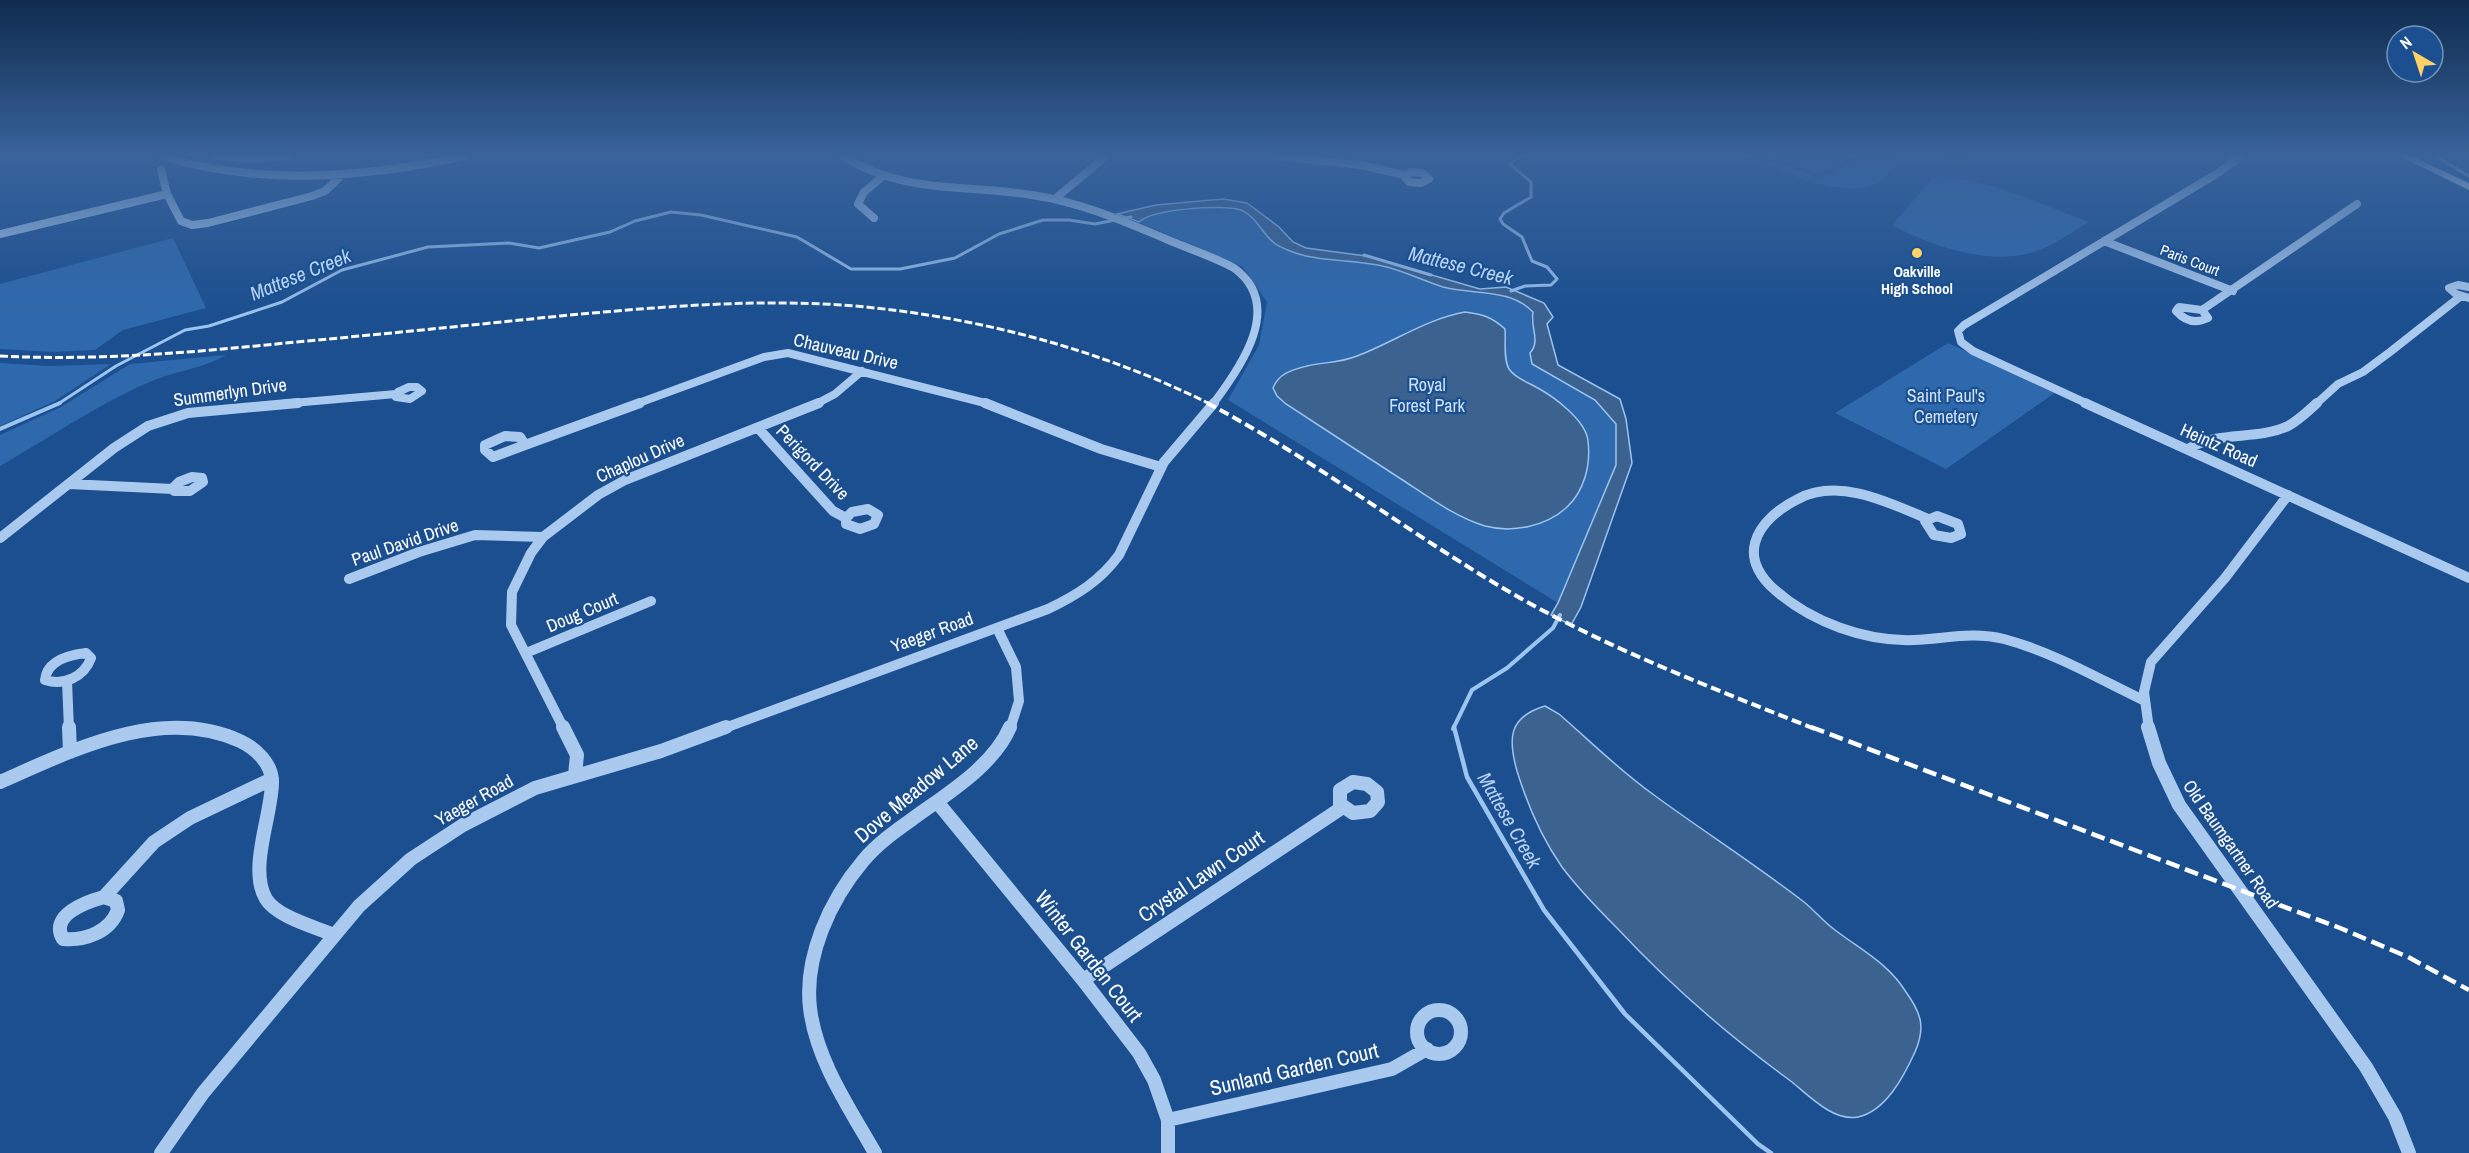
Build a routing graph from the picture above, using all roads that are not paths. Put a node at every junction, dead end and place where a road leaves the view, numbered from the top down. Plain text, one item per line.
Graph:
1 (101, 210) edge
2 (175, 210) edge
3 (259, 210) edge
4 (865, 210) edge
5 (1090, 210) edge
6 (2153, 210) edge
7 (2349, 210) edge
8 (874, 218) dead end
9 (0, 234) edge
10 (2104, 241) junction
11 (2469, 287) edge
12 (2233, 291) junction
13 (2465, 297) edge
14 (2202, 310) dead end
15 (862, 370) junction
16 (396, 394) dead end
17 (758, 428) junction
18 (525, 445) dead end
19 (2188, 449) junction
20 (1161, 467) junction
21 (69, 484) junction
22 (173, 489) dead end
23 (2288, 495) junction
24 (846, 518) dead end
25 (1928, 519) dead end
26 (543, 537) junction
27 (0, 538) edge
28 (2469, 578) edge
29 (349, 579) dead end
30 (651, 601) dead end
31 (997, 628) junction
32 (526, 653) junction
33 (67, 681) dead end
34 (2145, 701) junction
35 (70, 752) junction
36 (575, 775) junction
37 (272, 779) junction
38 (0, 782) edge
39 (938, 803) junction
40 (1343, 807) dead end
41 (104, 897) dead end
42 (334, 934) junction
43 (1083, 980) junction
44 (1427, 1049) dead end
45 (1168, 1120) junction
46 (161, 1153) edge
47 (875, 1153) edge
48 (1168, 1153) edge
49 (2409, 1153) edge

1 - 9 street
2 - 3 street
4 - 8 street
5 - 20 street, Yaeger Road
6 - 10 street
7 - 12 street
10 - 12 street, Paris Court
10 - 19 street, Heintz Road
11 - 13 street
12 - 14 street
13 - 19 street
15 - 17 street, Chaplou Drive
15 - 18 street, Chauveau Drive
15 - 20 street, Chauveau Drive
16 - 21 street, Summerlyn Drive
17 - 24 street, Perigord Drive
17 - 26 street, Chaplou Drive
19 - 23 street, Heintz Road
20 - 31 street, Yaeger Road
21 - 22 street
21 - 27 street, Summerlyn Drive
23 - 28 street, Heintz Road
23 - 34 street, Old Baumgartner Road
25 - 34 street
26 - 29 street, Paul David Drive
26 - 32 street, Chaplou Drive
30 - 32 street, Doug Court
31 - 36 street, Yaeger Road
31 - 39 street, Dove Meadow Lane
32 - 36 street, Chaplou Drive
33 - 35 street
34 - 49 street, Old Baumgartner Road
35 - 37 street
35 - 38 street
36 - 42 street, Yaeger Road
37 - 41 street
37 - 42 street
39 - 43 street, Winter Garden Court
39 - 47 street, Dove Meadow Lane
40 - 43 street, Crystal Lawn Court
42 - 46 street, Yaeger Road
43 - 45 street, Winter Garden Court
44 - 45 street, Sunland Garden Court
45 - 48 street, Winter Garden Court

